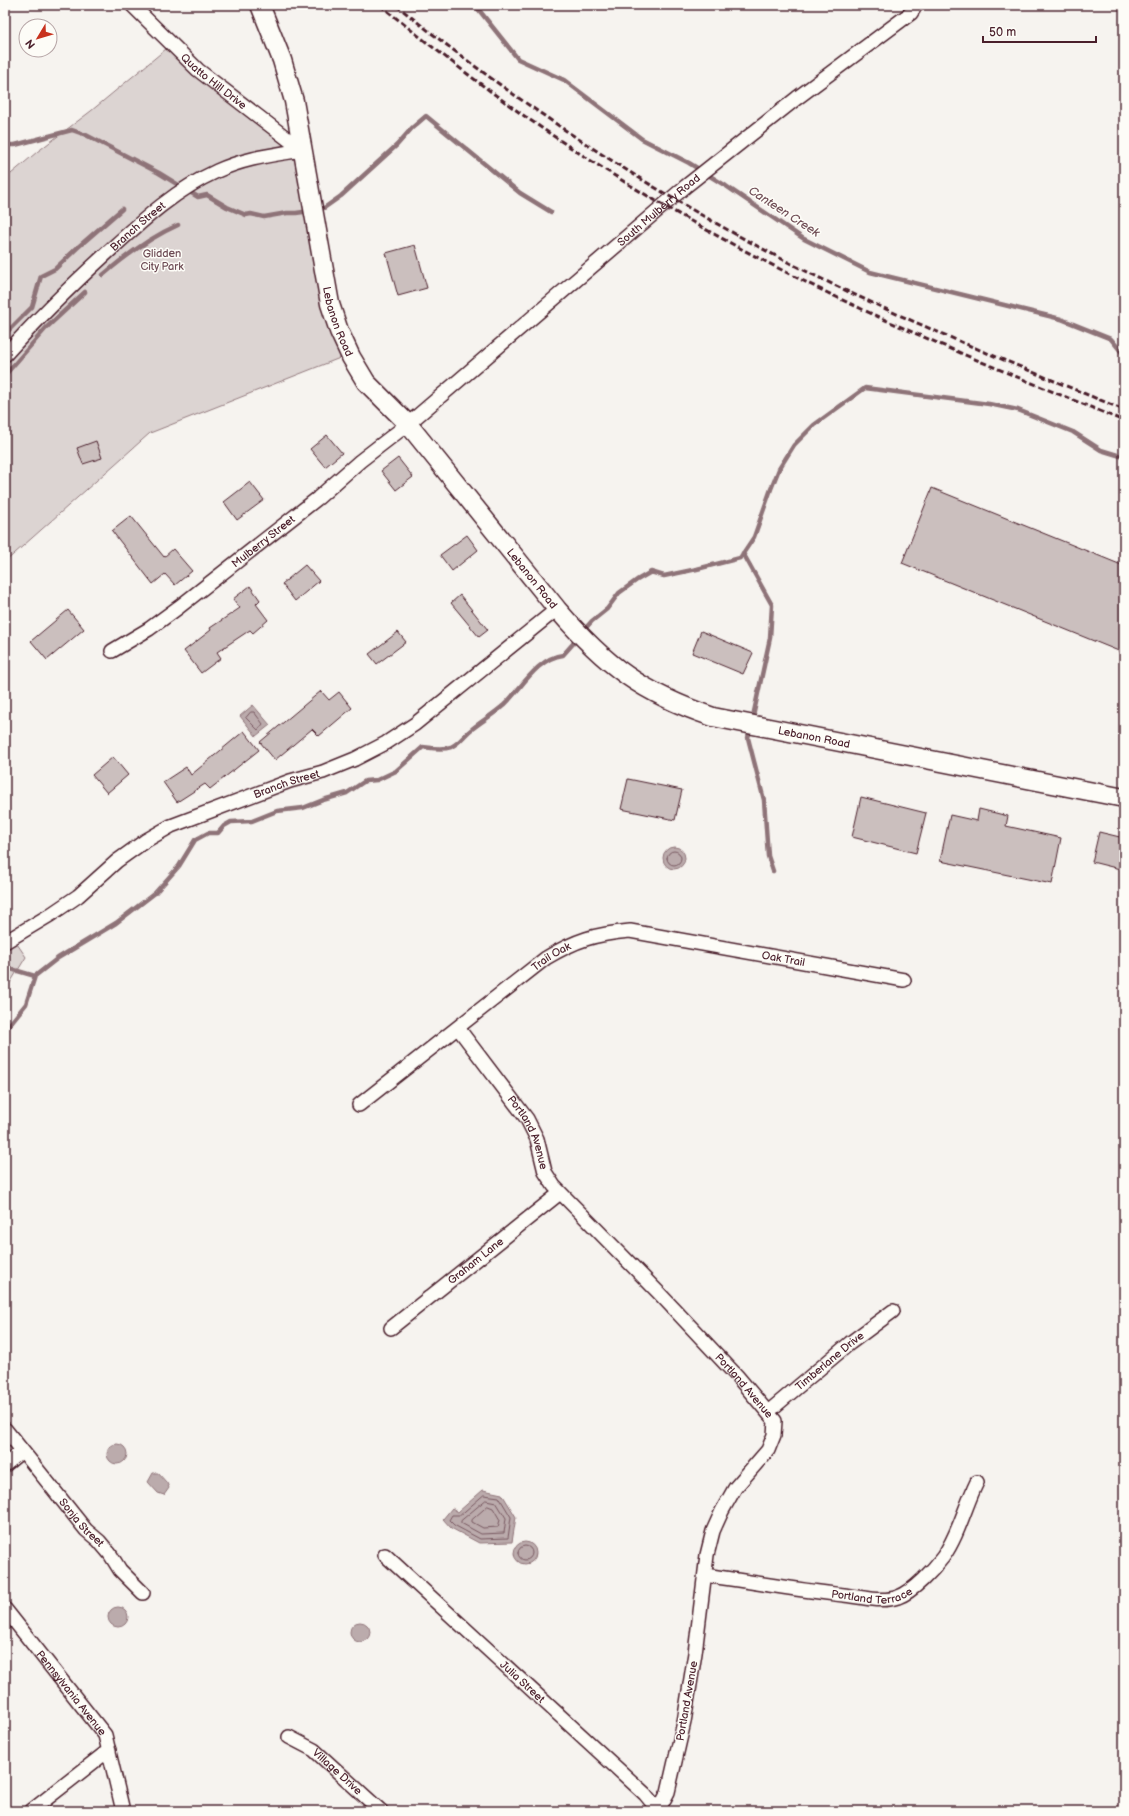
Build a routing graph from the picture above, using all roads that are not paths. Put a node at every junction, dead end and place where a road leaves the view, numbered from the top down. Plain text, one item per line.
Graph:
1 (132, 5) edge
2 (260, 5) edge
3 (916, 5) edge
4 (302, 150) junction
5 (5, 355) edge
6 (408, 424) junction
7 (557, 609) junction
8 (112, 650) dead end
9 (1124, 798) edge
10 (664, 937) joint
11 (5, 942) edge
12 (904, 980) dead end
13 (458, 1028) junction
14 (358, 1106) dead end
15 (560, 1193) junction
16 (893, 1311) dead end
17 (391, 1328) dead end
18 (768, 1412) junction
19 (5, 1429) edge
20 (22, 1451) junction
21 (5, 1465) edge
22 (977, 1482) dead end
23 (385, 1555) dead end
24 (705, 1575) junction
25 (143, 1593) dead end
26 (5, 1609) edge
27 (289, 1737) dead end
28 (109, 1750) junction
29 (31, 1811) edge
30 (123, 1811) edge
31 (381, 1811) edge
32 (659, 1811) edge

1 - 4 street, Quatto Hill Drive
2 - 4 street, Lebanon Road
3 - 6 street, South Mulberry Road
4 - 5 street, Branch Street
4 - 6 street, Lebanon Road
6 - 7 street, Lebanon Road
6 - 8 street, Mulberry Street
7 - 9 street, Lebanon Road
7 - 11 street, Branch Street
10 - 12 street, Oak Trail
10 - 13 street, Trail Oak
13 - 14 street
13 - 15 street, Portland Avenue
15 - 17 street, Graham Lane
15 - 18 street, Portland Avenue
16 - 18 street, Timberlane Drive
18 - 24 street, Portland Avenue
19 - 20 street, Sonja Street
20 - 21 street
20 - 25 street, Sonja Street
22 - 24 street, Portland Terrace
23 - 32 street, Julia Street
24 - 32 street, Portland Avenue
26 - 28 street, Pennsylvania Avenue
27 - 31 street, Village Drive
28 - 29 street
28 - 30 street, Pennsylvania Avenue

